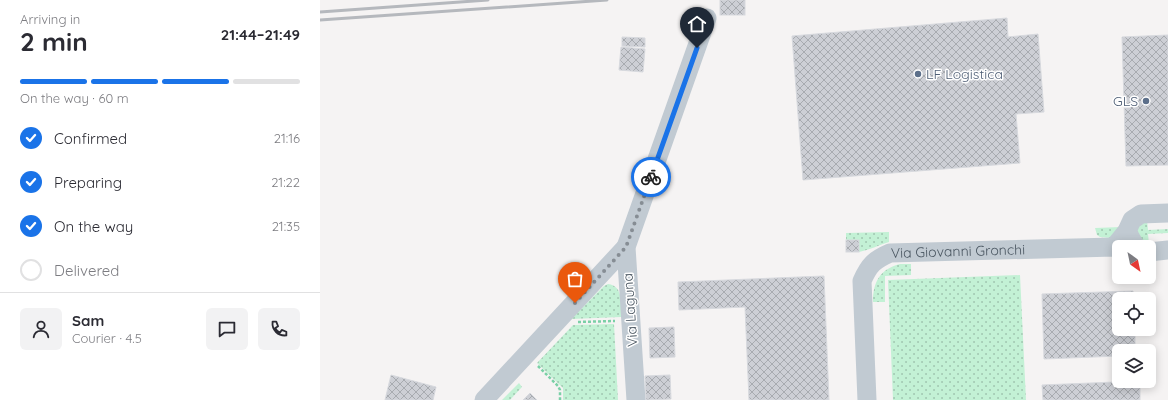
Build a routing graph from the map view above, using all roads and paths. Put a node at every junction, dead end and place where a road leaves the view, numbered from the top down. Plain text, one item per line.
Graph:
1 (707, 18) dead end
2 (1168, 213) edge
3 (1127, 231) junction
4 (1121, 240) edge
5 (1132, 240) edge
6 (626, 247) junction
7 (1112, 248) edge
8 (1168, 250) edge
9 (1156, 251) edge
10 (534, 363) dead end
11 (484, 400) edge
12 (560, 400) edge
13 (636, 400) edge
14 (867, 400) edge

1 - 6 street, Via Laguna
2 - 3 street, Via Giovanni Gronchi
3 - 4 street, Via Giovanni Gronchi
3 - 5 street
6 - 11 street
6 - 13 street, Via Laguna
7 - 14 street, Via Giovanni Gronchi
8 - 9 street
10 - 12 path

